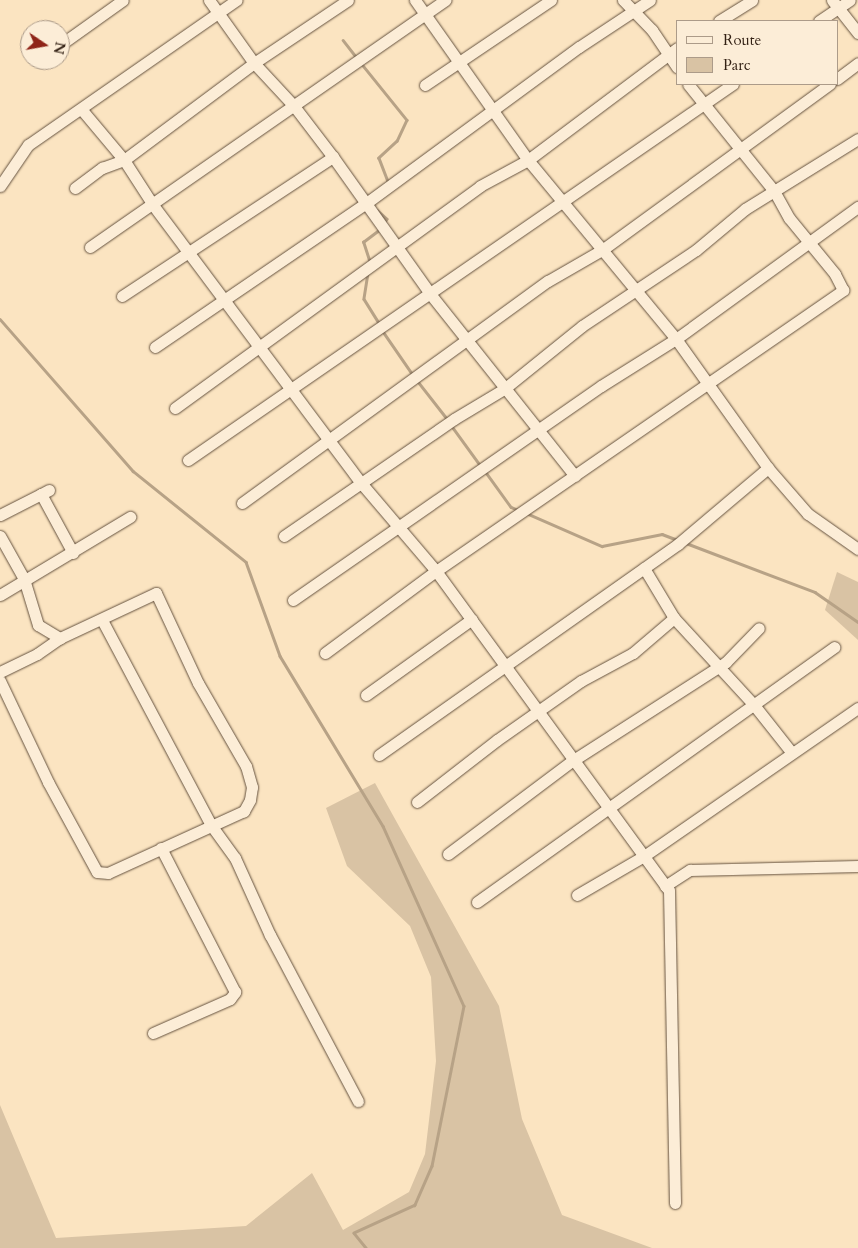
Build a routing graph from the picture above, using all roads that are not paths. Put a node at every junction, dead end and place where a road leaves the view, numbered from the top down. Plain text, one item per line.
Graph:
1 (123, 0) edge
2 (209, 0) edge
3 (237, 0) edge
4 (348, 0) edge
5 (415, 0) edge
6 (446, 0) edge
7 (551, 0) edge
8 (623, 0) edge
9 (650, 0) edge
10 (752, 0) edge
11 (850, 0) edge
12 (834, 4) edge
13 (632, 12) junction
14 (219, 13) junction
15 (427, 14) junction
16 (721, 20) edge
17 (820, 20) edge
18 (858, 33) edge
19 (70, 38) edge
20 (672, 51) edge
21 (461, 62) junction
22 (254, 63) junction
23 (858, 63) edge
24 (676, 64) edge
25 (838, 78) edge
26 (425, 85) dead end
27 (689, 85) edge
28 (732, 85) edge
29 (829, 85) edge
30 (294, 106) junction
31 (704, 106) junction
32 (82, 110) junction
33 (492, 110) junction
34 (858, 139) edge
35 (739, 151) junction
36 (333, 157) junction
37 (124, 160) junction
38 (528, 160) junction
39 (0, 186) edge
40 (75, 188) dead end
41 (774, 191) junction
42 (564, 200) junction
43 (365, 204) junction
44 (152, 205) junction
45 (858, 207) edge
46 (809, 245) junction
47 (90, 247) dead end
48 (397, 248) junction
49 (188, 250) junction
50 (602, 250) junction
51 (635, 290) junction
52 (431, 295) junction
53 (122, 296) dead end
54 (224, 299) junction
55 (676, 339) junction
56 (467, 341) junction
57 (155, 347) dead end
58 (261, 348) junction
59 (709, 383) junction
60 (504, 389) junction
61 (291, 390) junction
62 (175, 408) dead end
63 (537, 430) junction
64 (331, 439) junction
65 (188, 460) dead end
66 (768, 468) junction
67 (575, 476) junction
68 (362, 484) junction
69 (242, 503) dead end
70 (0, 515) edge
71 (130, 517) dead end
72 (398, 528) junction
73 (0, 536) edge
74 (284, 536) dead end
75 (858, 550) edge
76 (73, 553) junction
77 (644, 568) junction
78 (436, 571) junction
79 (24, 579) junction
80 (0, 595) edge
81 (293, 600) dead end
82 (674, 618) junction
83 (472, 619) junction
84 (102, 620) junction
85 (759, 628) dead end
86 (60, 638) junction
87 (834, 647) dead end
88 (325, 653) dead end
89 (503, 667) junction
90 (716, 667) junction
91 (0, 672) edge
92 (0, 681) edge
93 (366, 695) dead end
94 (754, 705) junction
95 (858, 708) edge
96 (536, 712) junction
97 (792, 753) junction
98 (379, 754) dead end
99 (572, 761) junction
100 (417, 802) dead end
101 (610, 807) junction
102 (210, 826) junction
103 (161, 848) junction
104 (448, 854) dead end
105 (644, 856) junction
106 (858, 866) edge
107 (665, 886) junction
108 (577, 894) dead end
109 (477, 902) dead end
110 (153, 1033) dead end
111 (358, 1101) dead end
112 (675, 1203) dead end

1 - 19 street
2 - 14 street
3 - 14 street
4 - 22 street
5 - 15 street
6 - 15 street
7 - 21 street
8 - 13 street
9 - 13 street
10 - 16 street
11 - 12 street
12 - 17 street
12 - 18 street
13 - 20 street
13 - 33 street
14 - 22 street
14 - 32 street
15 - 21 street
15 - 30 street
20 - 24 street
20 - 38 street
21 - 26 street
21 - 33 street
22 - 30 street
22 - 37 street
23 - 25 street
27 - 31 street
28 - 31 street
29 - 35 street
30 - 36 street
30 - 44 street
31 - 35 street
31 - 42 street
32 - 37 street
32 - 39 street
33 - 38 street
33 - 43 street
34 - 41 street
35 - 41 street
35 - 50 street
36 - 43 street
36 - 49 street
37 - 40 street
37 - 44 street
38 - 42 street
38 - 48 street
41 - 46 street
41 - 51 street
42 - 50 street
42 - 52 street
43 - 48 street
43 - 54 street
44 - 47 street
44 - 49 street
45 - 46 street
46 - 55 street
46 - 59 street
48 - 52 street
48 - 58 street
49 - 53 street
49 - 54 street
50 - 51 street
50 - 56 street
51 - 55 street
51 - 60 street
52 - 56 street
52 - 61 street
54 - 57 street
54 - 58 street
55 - 59 street
55 - 63 street
56 - 60 street
56 - 64 street
58 - 61 street
58 - 62 street
59 - 66 street
59 - 67 street
60 - 63 street
60 - 68 street
61 - 64 street
61 - 65 street
63 - 67 street
63 - 72 street
64 - 68 street
64 - 69 street
66 - 75 street
66 - 77 street
67 - 78 street
68 - 72 street
68 - 74 street
70 - 76 street
71 - 76 street
72 - 78 street
72 - 81 street
73 - 79 street
76 - 79 street
77 - 82 street
77 - 89 street
78 - 83 street
78 - 88 street
79 - 80 street
79 - 86 street
82 - 90 street
82 - 96 street
83 - 89 street
83 - 93 street
84 - 86 street
84 - 102 street
84 - 102 street
85 - 90 street
86 - 91 street
87 - 94 street
89 - 96 street
89 - 98 street
90 - 94 street
90 - 99 street
92 - 103 street
94 - 97 street
94 - 101 street
95 - 97 street
96 - 99 street
96 - 100 street
97 - 105 street
99 - 101 street
99 - 104 street
101 - 105 street
101 - 109 street
102 - 103 street
102 - 111 street
103 - 110 street
105 - 107 street
105 - 108 street
106 - 107 street
107 - 112 street

